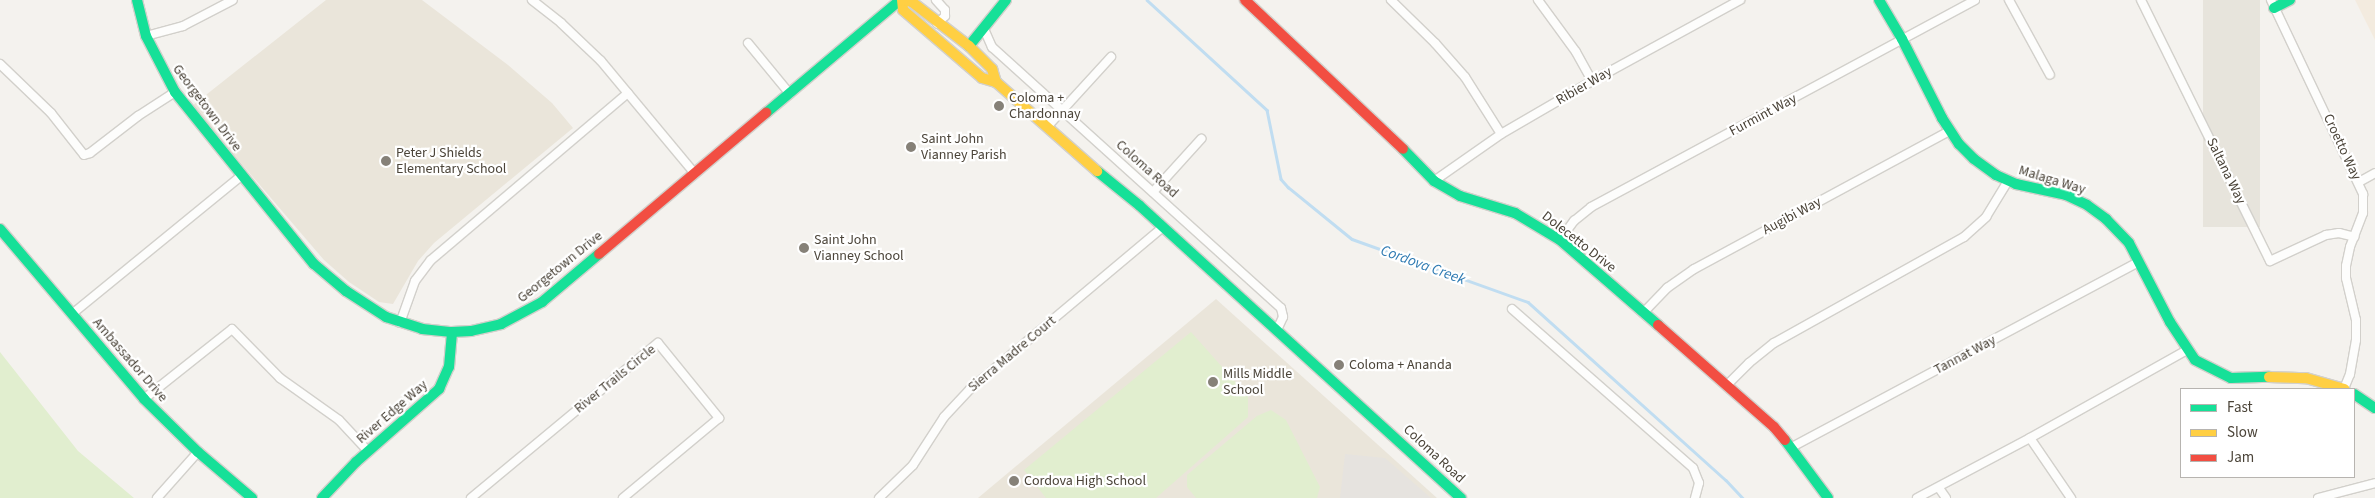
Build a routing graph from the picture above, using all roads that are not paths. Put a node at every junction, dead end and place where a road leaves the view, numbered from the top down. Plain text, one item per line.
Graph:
1 (137, 0) edge
2 (232, 0) edge
3 (532, 0) edge
4 (902, 0) edge
5 (936, 0) edge
6 (1006, 0) edge
7 (1245, 0) edge
8 (1391, 0) edge
9 (1538, 0) edge
10 (1740, 0) edge
11 (1879, 0) edge
12 (1975, 0) edge
13 (2009, 0) edge
14 (2141, 0) edge
15 (2290, 0) edge
16 (2272, 4) edge
17 (937, 24) junction
18 (984, 29) junction
19 (146, 36) junction
20 (1902, 39) junction
21 (748, 43) dead end
22 (969, 46) junction
23 (1111, 57) dead end
24 (0, 64) edge
25 (2050, 75) dead end
26 (979, 76) junction
27 (1592, 81) junction
28 (996, 82) junction
29 (174, 92) junction
30 (628, 93) junction
31 (790, 94) junction
32 (1062, 111) junction
33 (1047, 127) junction
34 (1949, 131) junction
35 (1501, 134) junction
36 (1201, 139) dead end
37 (2375, 173) edge
38 (695, 174) junction
39 (242, 176) junction
40 (1434, 181) junction
41 (2008, 181) junction
42 (2359, 182) junction
43 (1153, 192) junction
44 (1163, 227) junction
45 (0, 229) edge
46 (2354, 237) junction
47 (1560, 240) junction
48 (2138, 262) junction
49 (1512, 309) dead end
50 (1643, 312) junction
51 (72, 314) junction
52 (400, 323) junction
53 (1277, 330) junction
54 (452, 332) junction
55 (2187, 350) junction
56 (1727, 385) junction
57 (2341, 388) edge
58 (2344, 388) edge
59 (2355, 395) edge
60 (144, 399) junction
61 (2375, 408) edge
62 (2030, 438) junction
63 (1792, 447) junction
64 (368, 451) junction
65 (198, 452) junction
66 (2375, 483) edge
67 (1939, 488) junction
68 (157, 498) edge
69 (252, 498) edge
70 (322, 498) edge
71 (471, 498) edge
72 (623, 498) edge
73 (879, 498) edge
74 (1461, 498) edge
75 (1695, 498) edge
76 (1828, 498) edge
77 (1917, 498) edge
78 (1946, 498) edge
79 (2071, 498) edge
80 (2318, 498) edge

1 - 19 street, Georgetown Drive
2 - 19 street
3 - 30 street
4 - 17 street, Coloma Road
4 - 26 street, Coloma Road
4 - 31 street, Georgetown Drive
5 - 17 street
6 - 18 street
7 - 40 street, Dolecetto Drive
8 - 35 street
9 - 27 street
10 - 27 street, Ribier Way
11 - 20 street, Malaga Way
12 - 20 street, Furmint Way
13 - 25 street
14 - 46 street, Saltana Way
15 - 16 street
16 - 42 street, Croetto Way
17 - 22 street, Coloma Road
18 - 22 street
18 - 32 street, Coloma Road
19 - 29 street, Georgetown Drive
20 - 34 street, Malaga Way
20 - 47 street, Furmint Way
21 - 31 street
22 - 26 street
22 - 28 street, Coloma Road
23 - 32 street
24 - 29 street
26 - 28 street, Coloma Road
27 - 35 street, Ribier Way
28 - 33 street, Coloma Road
29 - 39 street, Georgetown Drive
30 - 38 street
30 - 52 street
31 - 38 street, Georgetown Drive
32 - 33 street
32 - 43 street, Coloma Road
33 - 44 street, Coloma Road
34 - 41 street, Malaga Way
34 - 50 street, Augibi Way
35 - 40 street, Ribier Way
36 - 43 street
37 - 42 street
38 - 54 street, Georgetown Drive
39 - 51 street
39 - 52 street, Georgetown Drive
40 - 47 street, Dolecetto Drive
41 - 48 street, Malaga Way
41 - 56 street
42 - 46 street, Croetto Way
43 - 53 street, Coloma Road
44 - 53 street, Coloma Road
44 - 73 street, Sierra Madre Court
45 - 51 street, Ambassador Drive
46 - 58 street, Croetto Way
47 - 50 street, Dolecetto Drive
48 - 55 street, Malaga Way
48 - 63 street, Tannat Way
49 - 75 street
50 - 56 street, Dolecetto Drive
51 - 60 street, Ambassador Drive
52 - 54 street, Georgetown Drive
53 - 74 street, Coloma Road
54 - 64 street, River Edge Way
55 - 57 street, Malaga Way
55 - 62 street
56 - 63 street, Dolecetto Drive
59 - 61 street
60 - 64 street
60 - 65 street, Ambassador Drive
62 - 67 street
62 - 79 street
63 - 76 street, Dolecetto Drive
64 - 70 street, River Edge Way
65 - 68 street
65 - 69 street, Ambassador Drive
66 - 80 street
67 - 77 street
67 - 78 street
71 - 72 street, River Trails Circle

